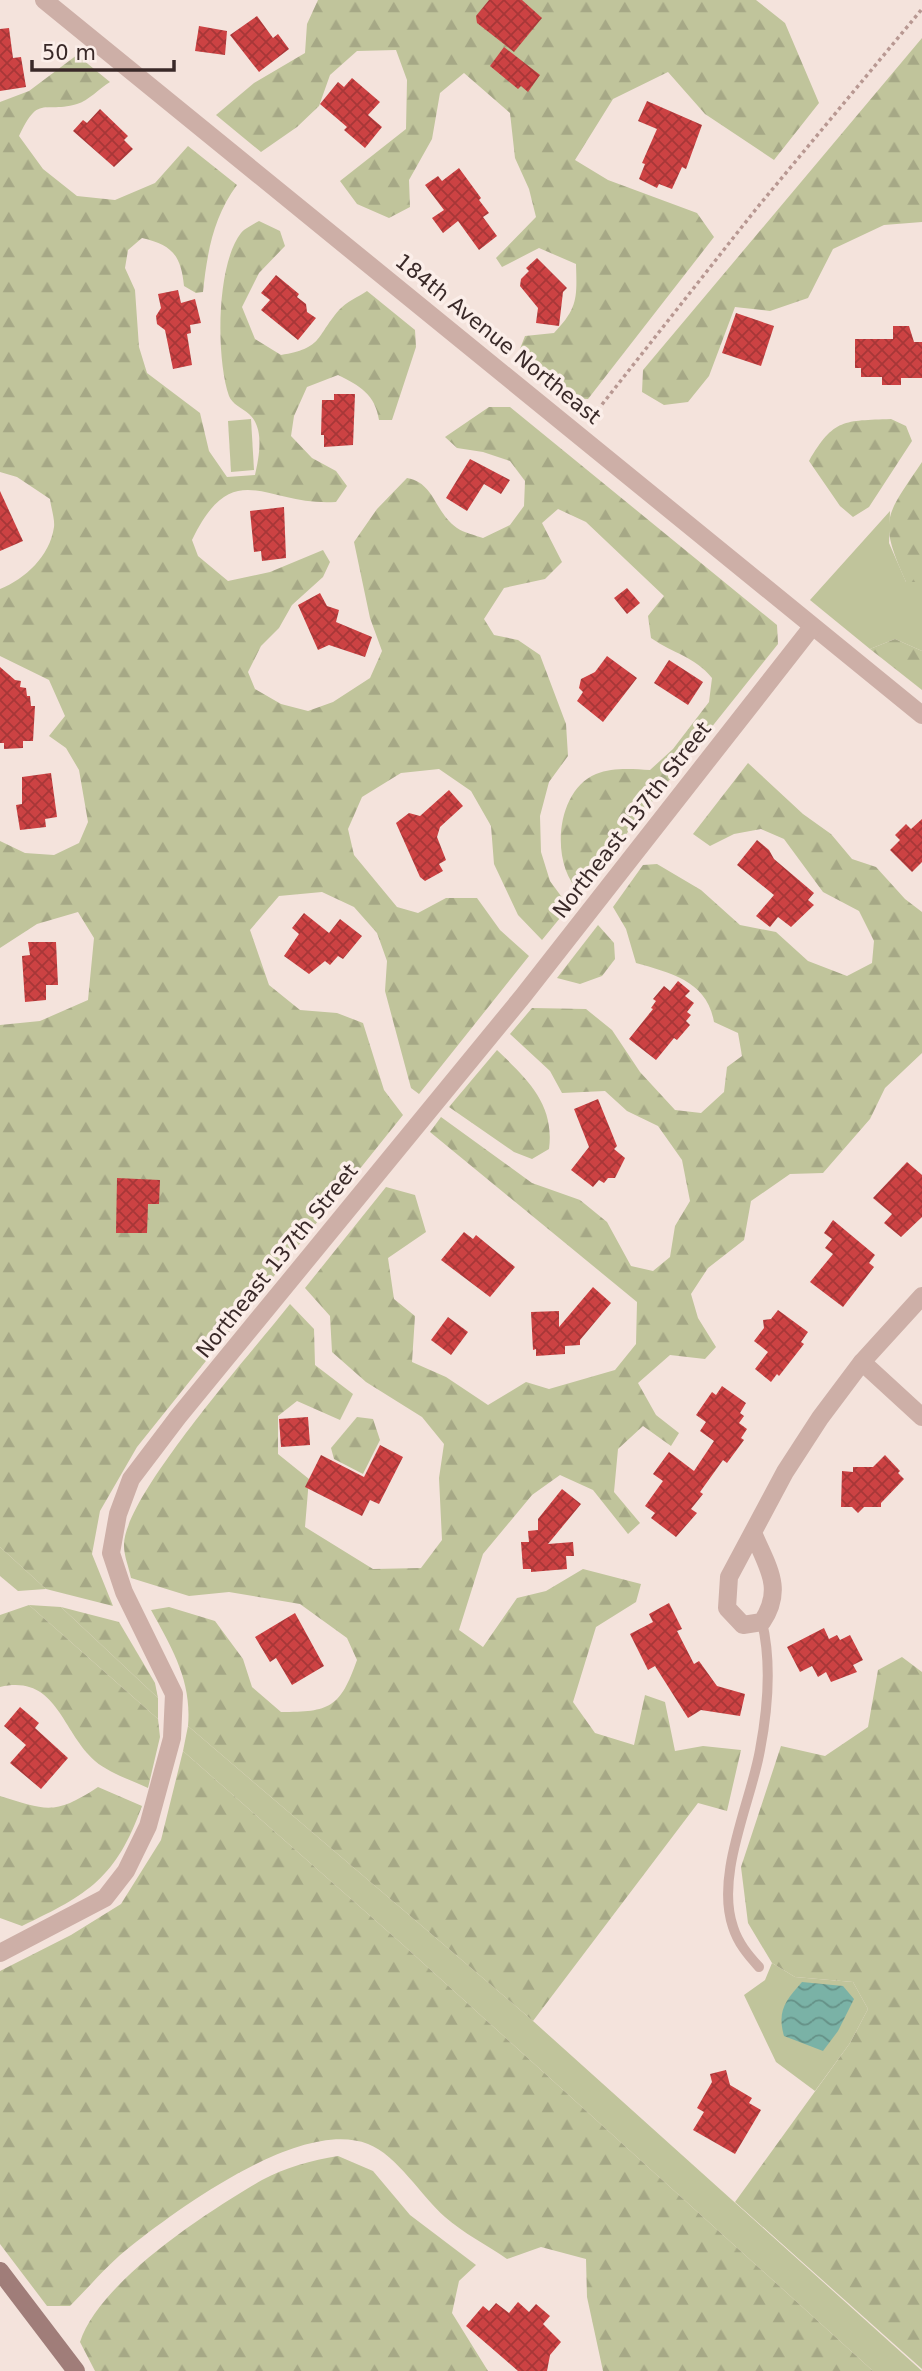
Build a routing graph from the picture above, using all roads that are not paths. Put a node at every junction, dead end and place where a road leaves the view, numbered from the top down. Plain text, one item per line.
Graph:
1 (44, 0) edge
2 (812, 627) junction
3 (922, 715) edge
4 (922, 1296) edge
5 (862, 1362) junction
6 (922, 1417) edge
7 (754, 1535) junction
8 (762, 1622) junction
9 (0, 1953) edge
10 (759, 1967) dead end
11 (0, 2271) edge
12 (76, 2371) edge

1 - 2 street, 184th Avenue Northeast
2 - 3 street, 184th Avenue Northeast
2 - 9 street, Northeast 137th Street
4 - 5 street
5 - 6 street
5 - 7 street
7 - 8 street
7 - 8 street
8 - 10 lane
11 - 12 main road

